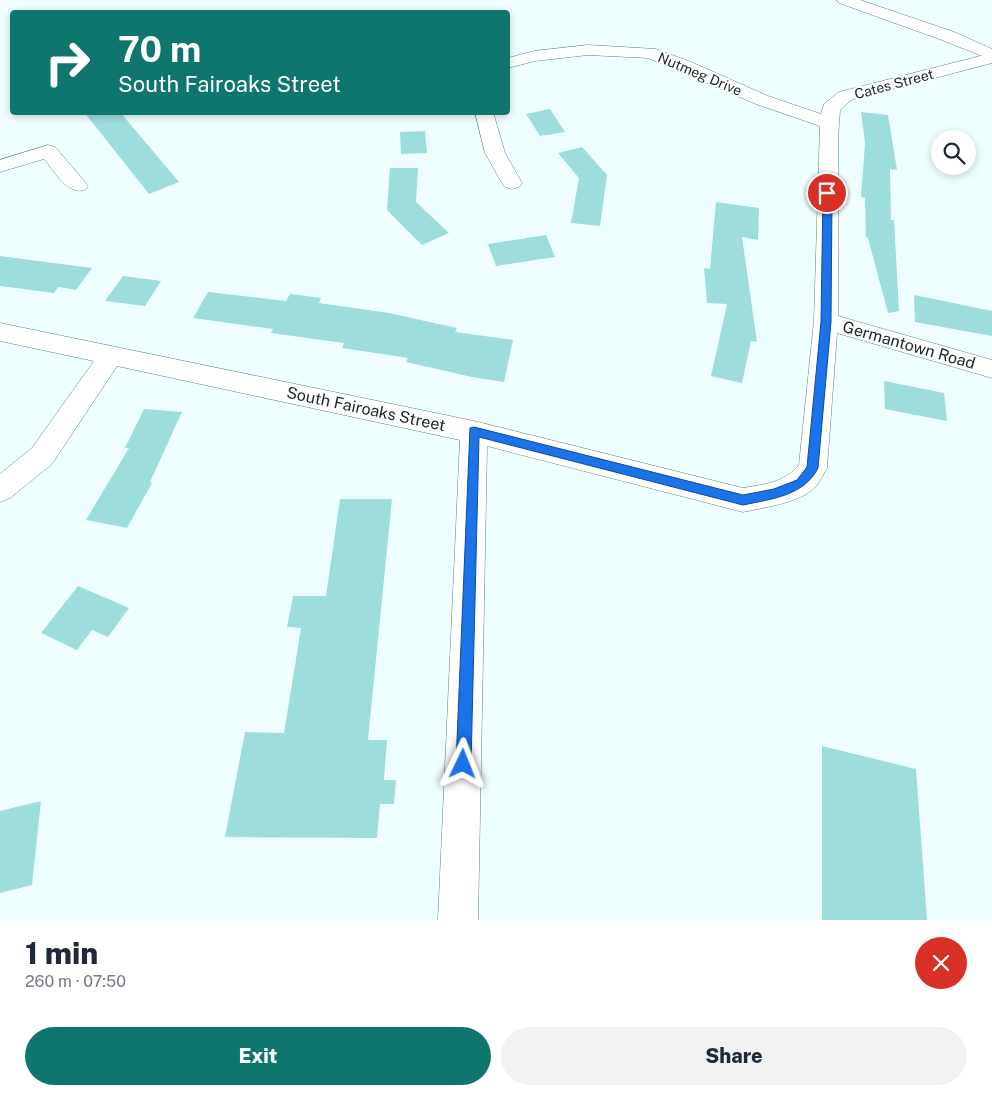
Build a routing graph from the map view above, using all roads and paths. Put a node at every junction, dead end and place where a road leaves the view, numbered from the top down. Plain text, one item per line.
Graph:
1 (845, 0) edge
2 (992, 56) edge
3 (510, 62) edge
4 (485, 115) edge
5 (830, 123) junction
6 (0, 166) edge
7 (512, 183) dead end
8 (78, 186) dead end
9 (826, 322) junction
10 (0, 332) edge
11 (111, 355) junction
12 (992, 370) edge
13 (474, 432) junction
14 (0, 490) edge
15 (458, 920) edge

1 - 2 street
2 - 5 street, Cates Street
3 - 5 street, Nutmeg Drive
4 - 7 street
5 - 9 street, Cates Street
6 - 8 street
9 - 12 street, Germantown Road
9 - 13 street, South Fairoaks Street
10 - 11 street, South Fairoaks Street
11 - 13 street, South Fairoaks Street
11 - 14 street
13 - 15 street

